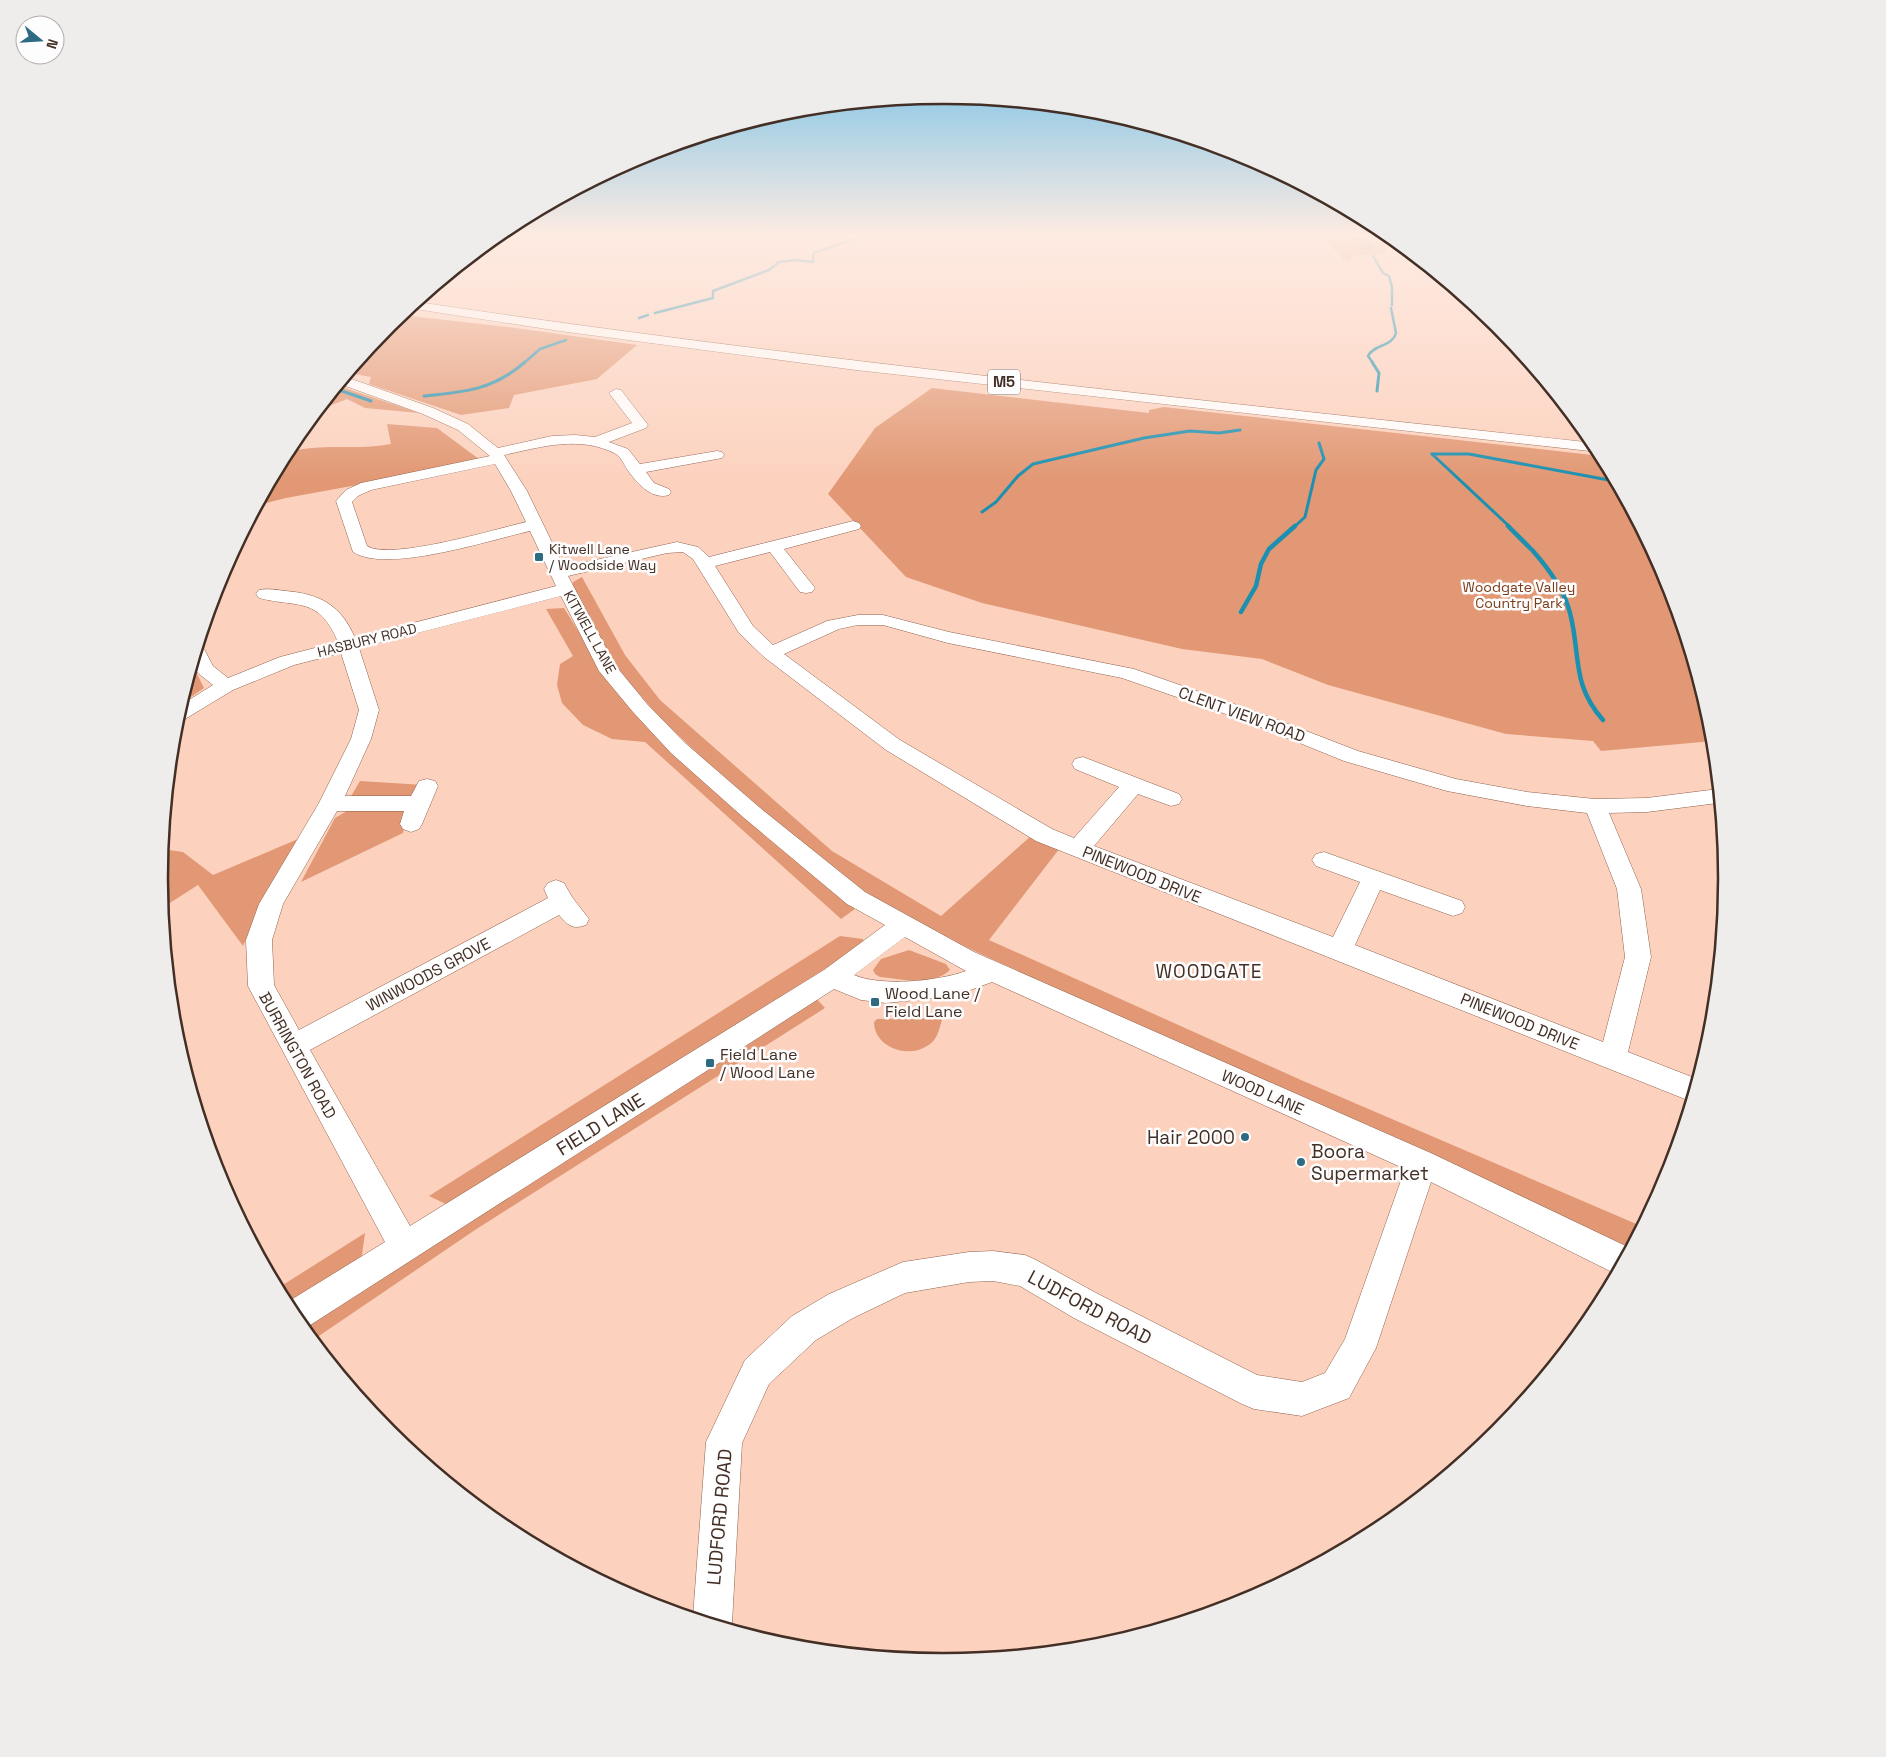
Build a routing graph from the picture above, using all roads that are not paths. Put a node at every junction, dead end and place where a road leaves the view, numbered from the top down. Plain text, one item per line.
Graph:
1 (454, 316) edge
2 (482, 316) edge
3 (545, 316) edge
4 (565, 316) edge
5 (582, 332) junction
6 (663, 333) junction
7 (349, 382) edge
8 (616, 393) dead end
9 (1578, 436) edge
10 (596, 442) junction
11 (1586, 447) edge
12 (717, 455) dead end
13 (497, 456) junction
14 (635, 470) junction
15 (663, 492) dead end
16 (536, 525) junction
17 (853, 526) dead end
18 (773, 545) junction
19 (667, 548) joint
20 (704, 564) junction
21 (279, 581) dead end
22 (562, 581) junction
23 (806, 588) dead end
24 (348, 644) junction
25 (771, 652) junction
26 (200, 659) edge
27 (226, 686) junction
28 (187, 709) edge
29 (1083, 764) dead end
30 (1133, 785) junction
31 (1713, 797) edge
32 (1171, 799) dead end
33 (330, 803) junction
34 (419, 805) dead end
35 (1595, 806) junction
36 (1078, 849) junction
37 (1324, 860) dead end
38 (1374, 878) junction
39 (565, 903) dead end
40 (1453, 906) dead end
41 (902, 925) junction
42 (1340, 950) junction
43 (993, 970) junction
44 (833, 977) junction
45 (293, 1046) junction
46 (1613, 1058) junction
47 (1688, 1088) edge
48 (1422, 1163) junction
49 (404, 1247) junction
50 (1618, 1259) edge
51 (301, 1312) edge
52 (712, 1618) edge

1 - 5 highway
2 - 5 highway, M5
3 - 6 highway, M5
4 - 6 highway
5 - 11 highway, M5
6 - 9 highway, M5
7 - 13 street, KITWELL LANE
8 - 10 street
10 - 13 street
10 - 14 street
12 - 14 street
13 - 16 street, KITWELL LANE
13 - 16 street
14 - 15 street
16 - 22 street, KITWELL LANE
17 - 18 street
18 - 20 street
18 - 23 street
19 - 20 street, PINEWOOD DRIVE
19 - 22 street, HASBURY ROAD
20 - 25 street, PINEWOOD DRIVE
21 - 24 street, BURRINGTON ROAD
22 - 24 street, HASBURY ROAD
22 - 41 street, KITWELL LANE
24 - 27 street, HASBURY ROAD
24 - 33 street, BURRINGTON ROAD
25 - 35 street, CLENT VIEW ROAD
25 - 36 street, PINEWOOD DRIVE
26 - 27 street
27 - 28 street, HASBURY ROAD
29 - 30 street
30 - 32 street
30 - 36 street
31 - 35 street, CLENT VIEW ROAD
33 - 34 street
33 - 45 street, BURRINGTON ROAD
35 - 46 street
36 - 42 street, PINEWOOD DRIVE
37 - 38 street
38 - 40 street
38 - 42 street
39 - 45 street, WINWOODS GROVE
41 - 43 street, WOOD LANE
41 - 44 street, FIELD LANE
42 - 46 street, PINEWOOD DRIVE
43 - 44 street
43 - 48 street, WOOD LANE
44 - 49 street, FIELD LANE
45 - 49 street, BURRINGTON ROAD
46 - 47 street, PINEWOOD DRIVE
48 - 50 street, WOOD LANE
48 - 52 street, LUDFORD ROAD
49 - 51 street, FIELD LANE

